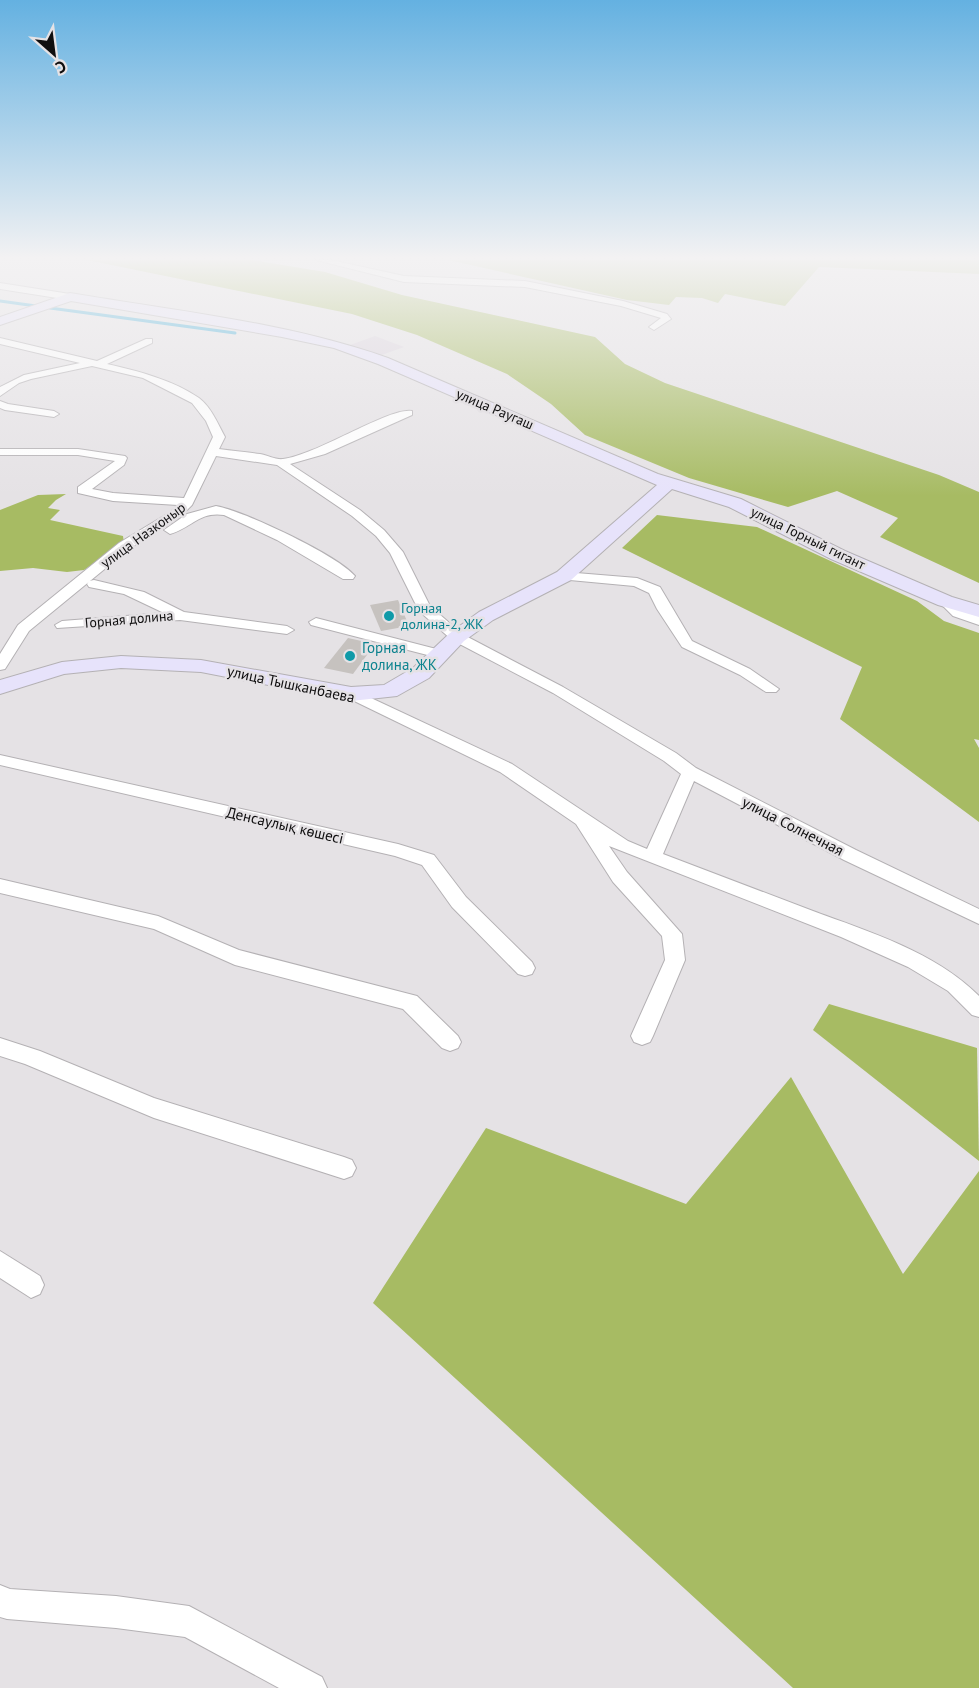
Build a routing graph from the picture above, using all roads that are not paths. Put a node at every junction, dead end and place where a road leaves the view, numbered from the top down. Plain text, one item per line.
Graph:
1 (306, 339) edge
2 (0, 341) edge
3 (149, 341) dead end
4 (96, 364) junction
5 (0, 393) edge
6 (0, 404) edge
7 (408, 413) dead end
8 (54, 414) dead end
9 (0, 452) edge
10 (212, 452) junction
11 (280, 463) junction
12 (668, 484) junction
13 (188, 502) junction
14 (348, 576) dead end
15 (564, 576) junction
16 (94, 584) junction
17 (78, 585) junction
18 (945, 602) junction
19 (979, 610) edge
20 (180, 616) junction
21 (979, 621) edge
22 (316, 622) dead end
23 (62, 625) dead end
24 (287, 630) dead end
25 (457, 637) junction
26 (439, 654) junction
27 (0, 666) edge
28 (0, 687) edge
29 (771, 689) dead end
30 (351, 694) junction
31 (0, 760) edge
32 (690, 772) junction
33 (580, 818) junction
34 (653, 856) junction
35 (0, 886) edge
36 (979, 917) edge
37 (525, 968) dead end
38 (979, 1009) edge
39 (642, 1036) dead end
40 (450, 1042) dead end
41 (0, 1047) edge
42 (344, 1168) dead end
43 (0, 1263) edge
44 (31, 1285) dead end
45 (0, 1600) edge
46 (311, 1688) edge

1 - 12 street, улица Раугаш
2 - 4 street, улица Назконыр
3 - 4 street
4 - 5 street
4 - 10 street, улица Назконыр
6 - 8 street
7 - 11 street
9 - 13 street
10 - 11 street
10 - 13 street, улица Назконыр
11 - 25 street, улица Солнечная
12 - 15 street
12 - 18 street, улица Горный гигант
13 - 17 street, улица Назконыр
14 - 16 street
15 - 25 street
15 - 29 street
16 - 17 street, Горная долина
16 - 20 street, Горная долина
17 - 27 street, улица Назконыр
18 - 19 street, улица Горный гигант
18 - 21 street
20 - 23 street, Горная долина
20 - 24 street
22 - 26 street
25 - 26 street
25 - 32 street, улица Солнечная
26 - 30 street
28 - 30 street, улица Тышканбаева
30 - 33 street, улица Тышканбаева
31 - 37 street, Денсаулық көшесі
32 - 34 street
32 - 36 street, улица Солнечная
33 - 34 street, улица Тышканбаева
33 - 39 street
34 - 38 street, улица Тышканбаева
35 - 40 street
41 - 42 street
43 - 44 street
45 - 46 street

